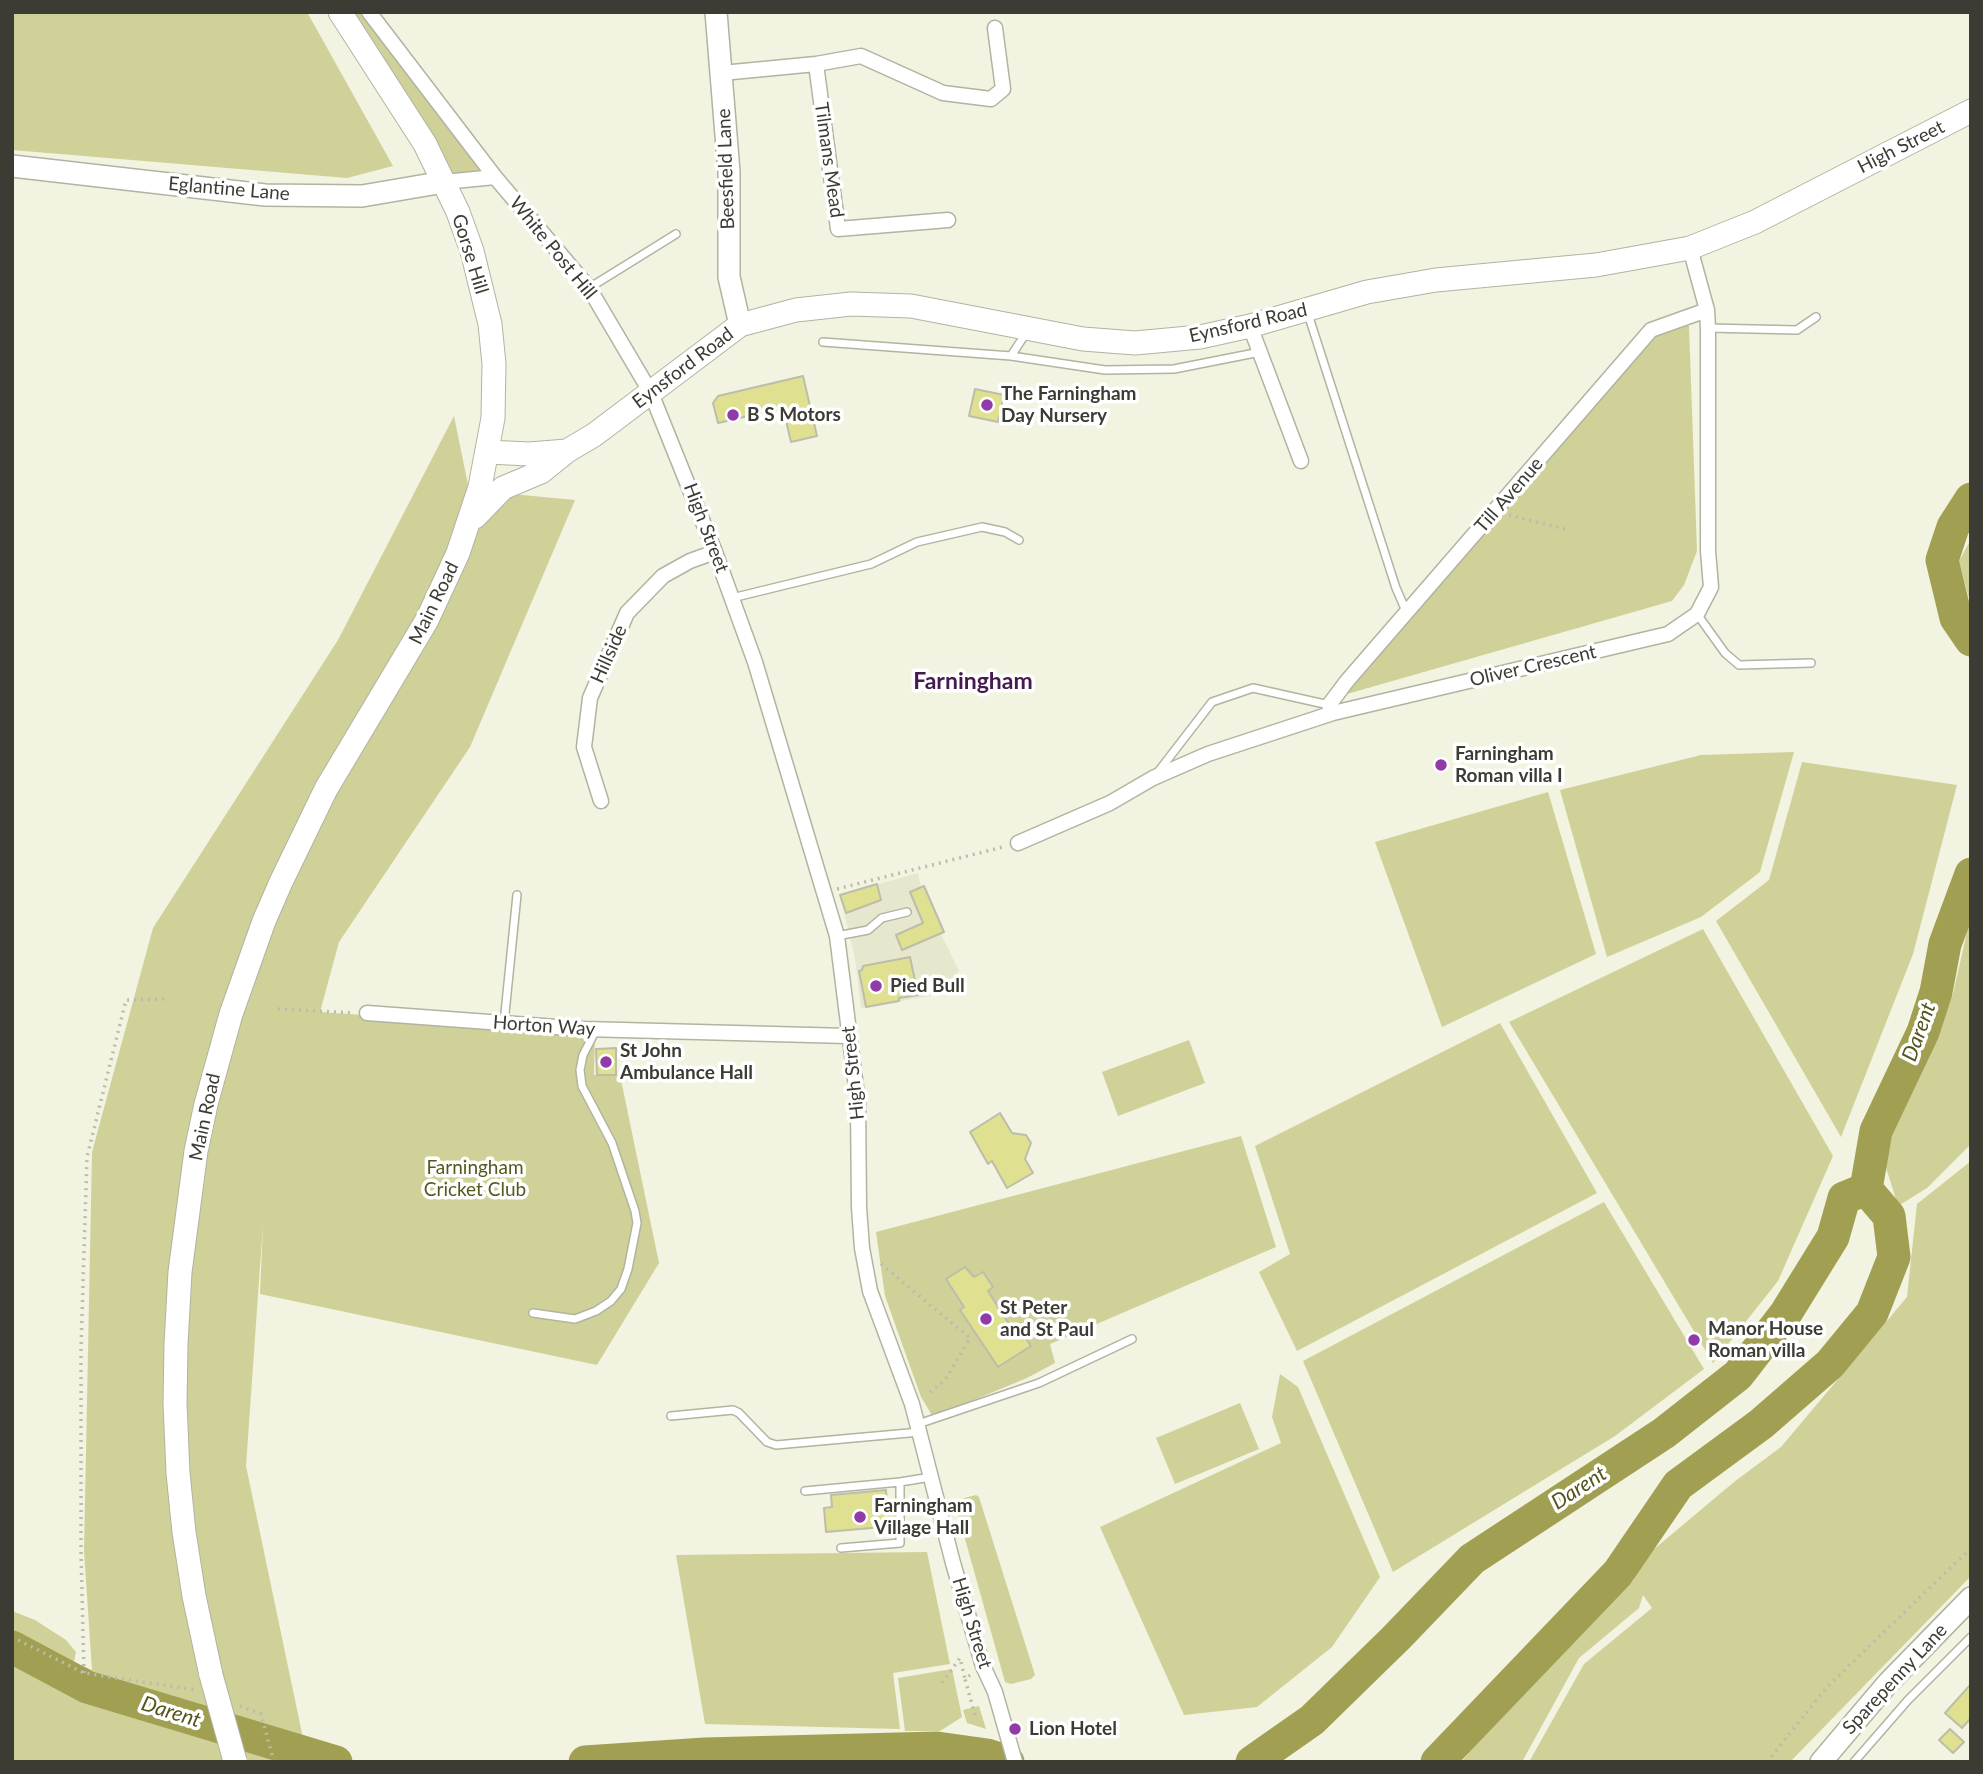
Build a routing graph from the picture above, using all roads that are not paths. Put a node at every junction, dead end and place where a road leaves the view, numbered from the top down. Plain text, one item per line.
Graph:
1 (340, 12) edge
2 (369, 12) edge
3 (716, 12) edge
4 (995, 28) dead end
5 (816, 64) junction
6 (722, 73) junction
7 (1971, 111) edge
8 (12, 166) edge
9 (495, 177) junction
10 (444, 182) junction
11 (1831, 183) joint
12 (948, 220) dead end
13 (676, 234) dead end
14 (1690, 248) junction
15 (589, 288) junction
16 (1307, 310) junction
17 (1707, 310) junction
18 (1816, 317) dead end
19 (740, 325) junction
20 (1250, 326) junction
21 (1708, 328) junction
22 (1029, 329) junction
23 (823, 342) dead end
24 (1261, 352) junction
25 (1012, 356) junction
26 (651, 393) junction
27 (567, 451) junction
28 (488, 452) junction
29 (1301, 461) dead end
30 (469, 525) junction
31 (1019, 540) dead end
32 (715, 552) junction
33 (732, 598) junction
34 (1407, 613) junction
35 (1696, 614) junction
36 (1811, 663) dead end
37 (1331, 709) junction
38 (1153, 778) junction
39 (601, 801) dead end
40 (1018, 843) road end
41 (517, 895) dead end
42 (907, 912) dead end
43 (838, 936) junction
44 (367, 1013) road end
45 (504, 1024) junction
46 (596, 1030) junction
47 (848, 1036) junction
48 (533, 1313) dead end
49 (1132, 1339) dead end
50 (671, 1416) dead end
51 (919, 1428) junction
52 (932, 1476) junction
53 (900, 1482) junction
54 (805, 1491) dead end
55 (841, 1548) dead end
56 (1971, 1598) edge
57 (1971, 1637) edge
58 (235, 1761) edge
59 (1015, 1762) edge
60 (1821, 1762) edge
61 (1854, 1762) edge

1 - 10 main road, Gorse Hill
2 - 9 street, White Post Hill
3 - 6 street, Beesfield Lane
4 - 5 street
5 - 6 street
5 - 12 street, Tilmans Mead
6 - 19 street, Beesfield Lane
7 - 11 main road, High Street
8 - 10 street, Eglantine Lane
9 - 10 street
9 - 15 street, White Post Hill
10 - 28 main road, Gorse Hill
11 - 14 main road, Eynsford Road
13 - 15 lane
14 - 16 main road, Eynsford Road
14 - 17 street, Oliver Crescent
15 - 26 street, White Post Hill
16 - 20 main road, Eynsford Road
16 - 34 lane
17 - 21 street, Oliver Crescent
17 - 34 street, Till Avenue
18 - 21 lane
19 - 22 main road, Eynsford Road
19 - 26 main road, Eynsford Road
20 - 22 main road, Eynsford Road
20 - 24 street
21 - 35 street, Oliver Crescent
22 - 25 lane
23 - 25 lane
24 - 25 lane
24 - 29 street
26 - 27 main road, Eynsford Road
26 - 32 street, High Street
27 - 28 main road, Eynsford Road
27 - 30 main road, Eynsford Road
28 - 30 main road, Gorse Hill
30 - 58 main road, Main Road, bridge
31 - 33 lane
32 - 33 street, High Street
32 - 39 street, Hillside
33 - 43 street, High Street
34 - 37 street, Till Avenue
35 - 36 lane
35 - 37 street, Oliver Crescent
37 - 38 street, Oliver Crescent
37 - 38 lane
38 - 40 street, Oliver Crescent
41 - 45 lane
42 - 43 lane
43 - 47 street, High Street
44 - 45 street, Horton Way
45 - 46 street, Horton Way
46 - 47 street, Horton Way
46 - 48 lane
47 - 51 street, High Street
49 - 51 lane
50 - 51 lane
51 - 52 street, High Street
52 - 53 lane
52 - 59 street, High Street
53 - 54 lane
53 - 55 lane
56 - 60 street, Sparepenny Lane
57 - 61 lane

